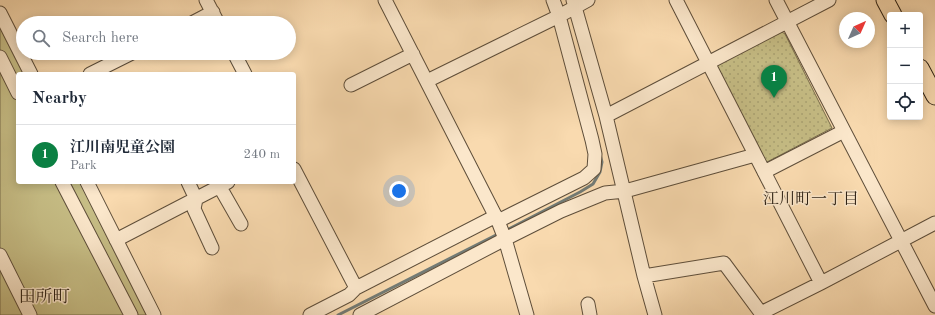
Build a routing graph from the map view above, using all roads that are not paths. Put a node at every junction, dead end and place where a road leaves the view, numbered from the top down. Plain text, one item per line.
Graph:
1 (206, 0) edge
2 (385, 0) edge
3 (553, 0) edge
4 (588, 0) edge
5 (676, 0) edge
6 (776, 0) edge
7 (828, 0) edge
8 (885, 0) edge
9 (575, 3) edge
10 (891, 12) edge
11 (0, 13) edge
12 (215, 16) edge
13 (559, 16) junction
14 (787, 21) junction
15 (16, 44) edge
16 (413, 54) junction
17 (0, 57) edge
18 (25, 60) edge
19 (118, 60) edge
20 (238, 60) edge
21 (708, 63) junction
22 (31, 72) edge
23 (94, 72) edge
24 (244, 72) edge
25 (923, 74) edge
26 (427, 82) junction
27 (351, 85) dead end
28 (16, 89) edge
29 (935, 96) edge
30 (606, 116) junction
31 (844, 131) junction
32 (755, 155) junction
33 (764, 172) junction
34 (296, 173) edge
35 (63, 184) edge
36 (88, 184) edge
37 (189, 184) edge
38 (220, 184) edge
39 (222, 184) edge
40 (625, 191) junction
41 (196, 198) junction
42 (497, 218) junction
43 (935, 223) edge
44 (241, 224) dead end
45 (506, 239) junction
46 (116, 240) junction
47 (901, 241) junction
48 (212, 248) dead end
49 (0, 255) edge
50 (644, 276) junction
51 (822, 283) junction
52 (356, 288) junction
53 (935, 306) edge
54 (761, 314) edge
55 (30, 315) edge
56 (131, 315) edge
57 (154, 315) edge
58 (310, 315) edge
59 (360, 315) edge
60 (528, 315) edge
61 (656, 315) edge

1 - 12 street
2 - 16 street
3 - 13 street
4 - 9 street
5 - 21 street
6 - 14 street
7 - 14 street
8 - 10 main road
9 - 13 street
9 - 30 street
11 - 15 street
13 - 26 street
13 - 42 street
14 - 21 street
14 - 31 street
16 - 26 street
16 - 27 street
17 - 28 street
18 - 22 street
19 - 23 street
20 - 24 street
21 - 30 street
21 - 32 street
25 - 29 main road
26 - 42 street
30 - 40 street
31 - 33 street
31 - 47 street
32 - 33 street
32 - 40 street
33 - 51 street
34 - 52 street
35 - 56 street
36 - 46 street
37 - 41 street
38 - 41 street
39 - 44 street
40 - 45 street
40 - 50 street
41 - 46 street
41 - 48 street
42 - 45 street
42 - 52 street
43 - 47 street
45 - 59 street
45 - 60 street
46 - 57 street
47 - 51 street
47 - 53 street
49 - 55 street
50 - 54 street
50 - 61 street
51 - 54 street
52 - 58 street

